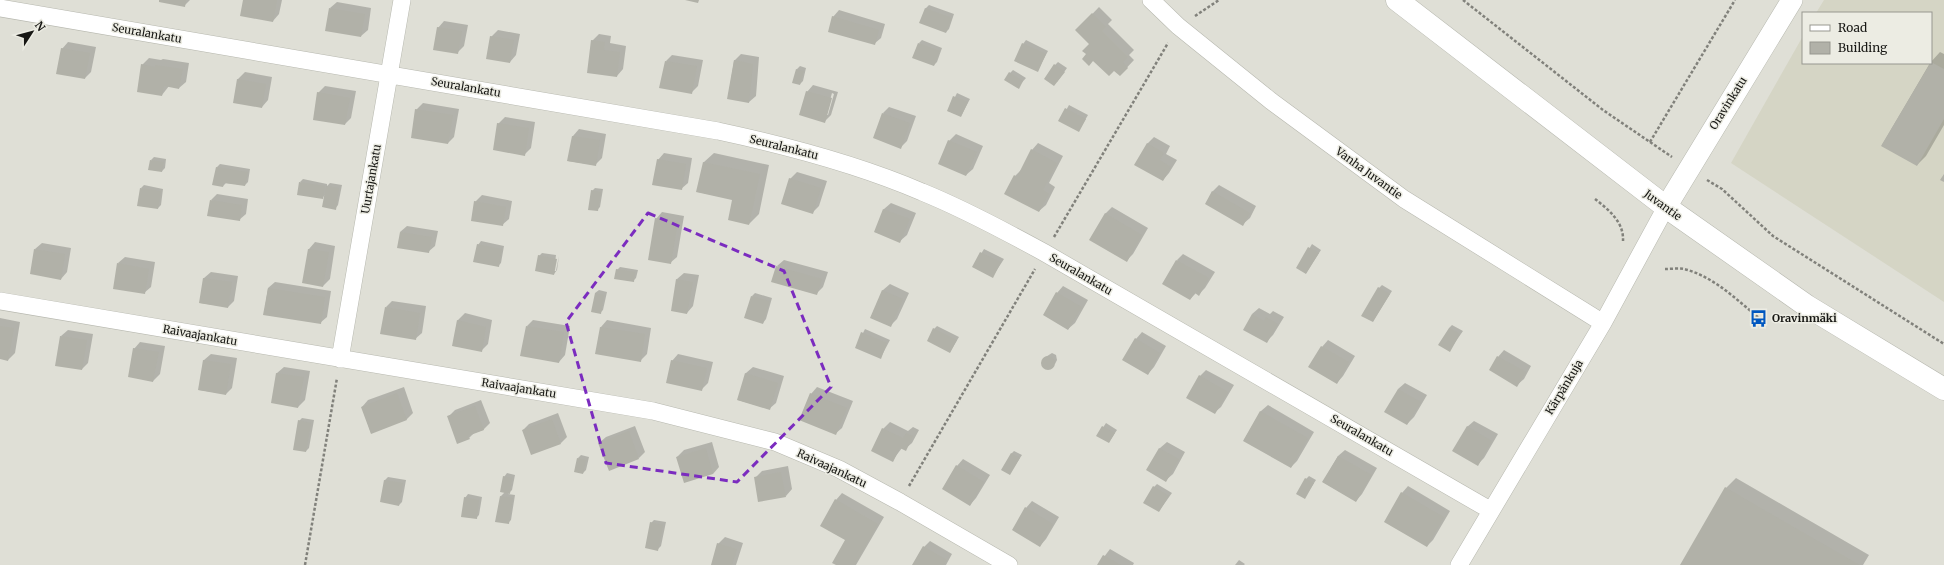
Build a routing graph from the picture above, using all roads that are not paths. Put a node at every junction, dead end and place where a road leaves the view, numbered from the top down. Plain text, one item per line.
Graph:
1 (402, 0) edge
2 (1151, 0) edge
3 (1397, 0) edge
4 (1792, 0) edge
5 (0, 8) edge
6 (390, 74) junction
7 (1666, 207) junction
8 (0, 301) edge
9 (1603, 323) junction
10 (340, 359) junction
11 (1944, 389) edge
12 (1490, 510) junction
13 (1009, 565) edge
14 (1459, 565) edge

1 - 6 street, Uurtajankatu
2 - 9 street, Vanha Juvantie
3 - 7 main road, Juvantie
4 - 7 street, Oravinkatu
5 - 6 street, Seuralankatu
6 - 10 street, Uurtajankatu
6 - 12 street, Seuralankatu
7 - 9 street, Kärpänkuja
7 - 11 main road, Juvantie
8 - 10 street, Raivaajankatu
9 - 12 street, Kärpänkuja
10 - 13 street, Raivaajankatu
12 - 14 street, Kärpänkuja

